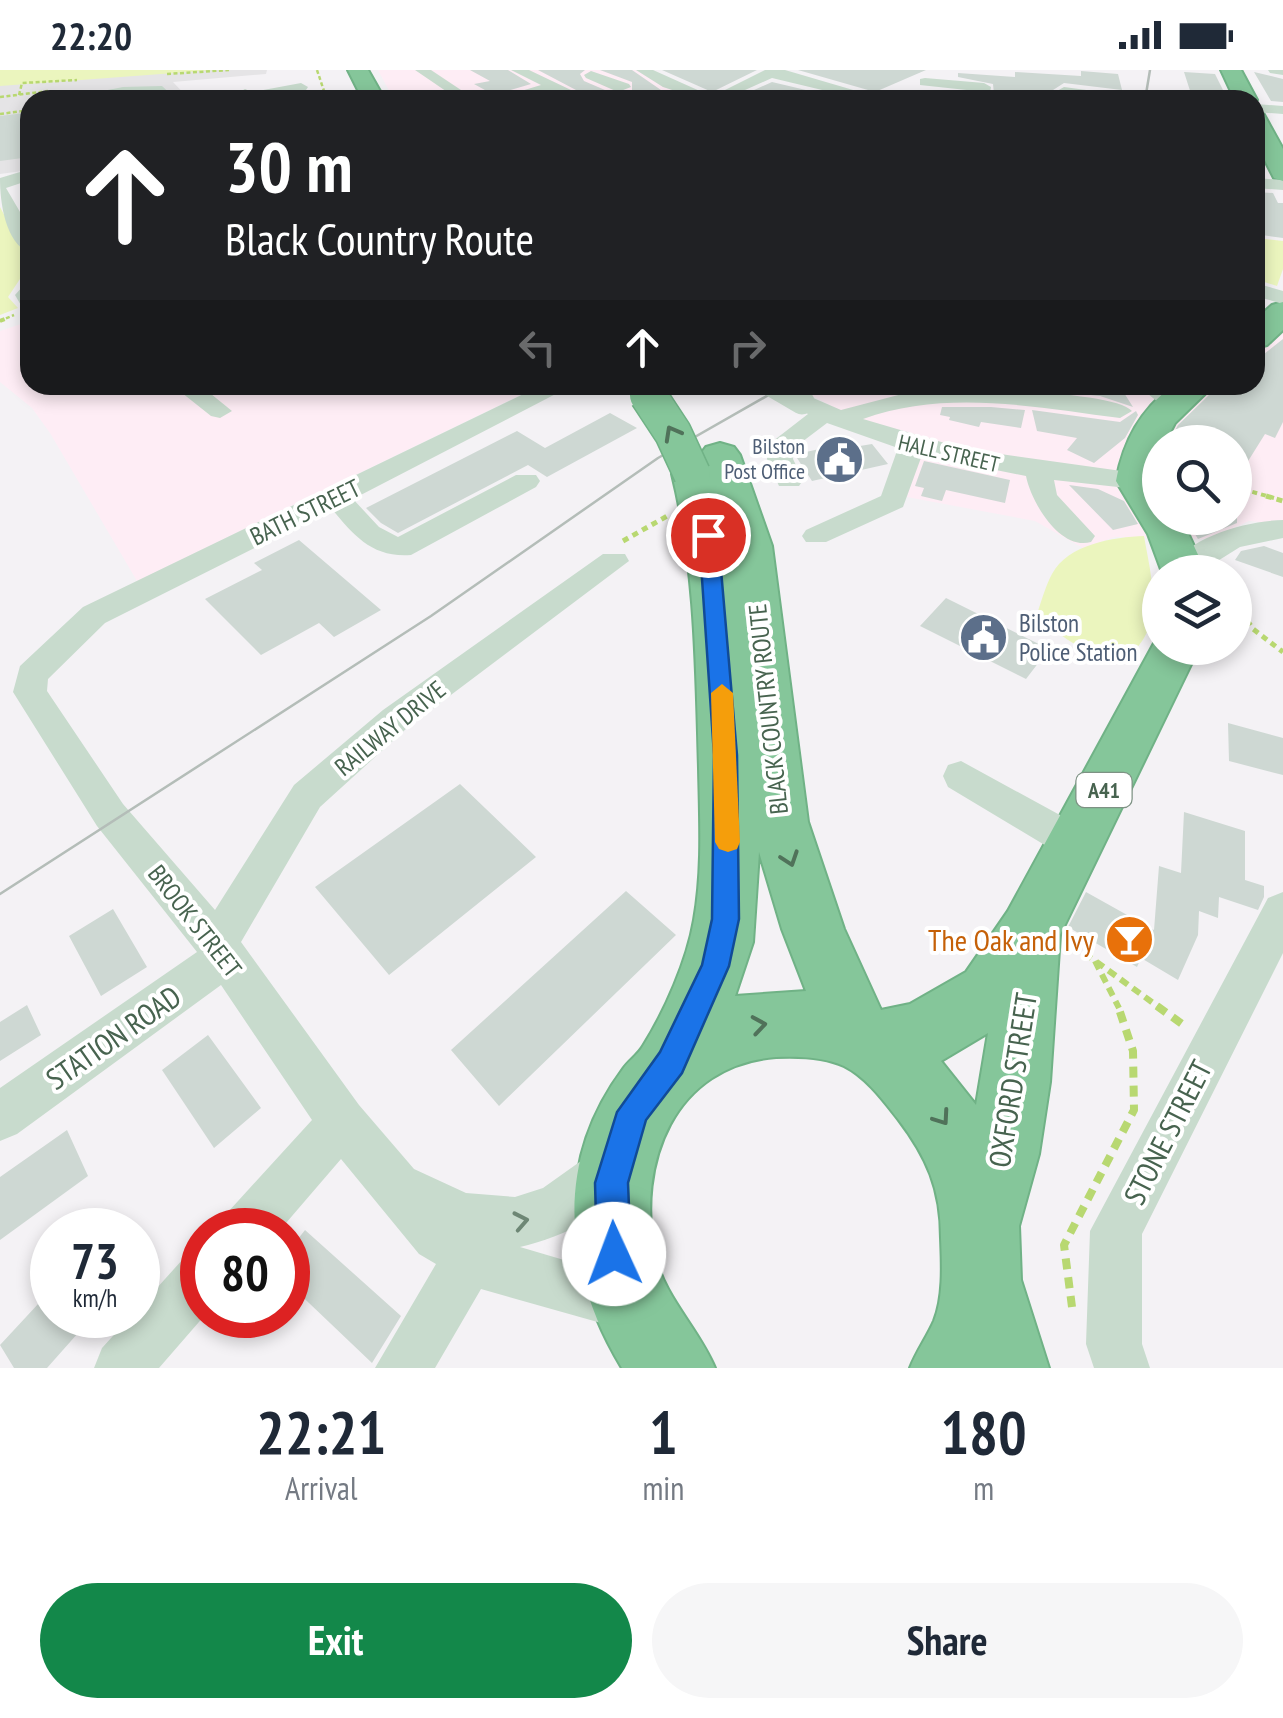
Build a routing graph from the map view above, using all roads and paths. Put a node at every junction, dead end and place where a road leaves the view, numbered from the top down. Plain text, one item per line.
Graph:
1 (337, 70) edge
2 (422, 70) edge
3 (518, 70) edge
4 (610, 70) edge
5 (644, 70) edge
6 (946, 70) edge
7 (1275, 70) edge
8 (1283, 70) edge
9 (285, 71) edge
10 (774, 72) edge
11 (54, 82) dead end
12 (302, 86) junction
13 (548, 86) junction
14 (618, 88) dead end
15 (20, 90) edge
16 (134, 90) edge
17 (162, 90) edge
18 (282, 90) edge
19 (308, 90) edge
20 (356, 90) edge
21 (454, 90) edge
22 (544, 90) edge
23 (559, 90) edge
24 (693, 90) edge
25 (731, 90) edge
26 (843, 90) edge
27 (984, 90) edge
28 (1265, 138) edge
29 (1283, 173) edge
30 (0, 187) edge
31 (20, 227) edge
32 (198, 395) edge
33 (542, 395) edge
34 (658, 395) edge
35 (791, 395) edge
36 (1170, 395) edge
37 (220, 411) dead end
38 (1120, 411) dead end
39 (821, 412) junction
40 (912, 446) junction
41 (706, 464) junction
42 (1038, 471) junction
43 (526, 480) dead end
44 (789, 480) dead end
45 (1136, 480) junction
46 (1252, 492) edge
47 (336, 497) junction
48 (1283, 501) edge
49 (1283, 529) edge
50 (816, 536) dead end
51 (1081, 536) dead end
52 (1178, 555) edge
53 (1208, 555) edge
54 (614, 561) dead end
55 (1252, 628) edge
56 (56, 652) joint
57 (1283, 652) edge
58 (1167, 665) edge
59 (961, 776) dead end
60 (1077, 844) junction
61 (1283, 911) edge
62 (1033, 926) junction
63 (221, 951) junction
64 (1096, 961) junction
65 (867, 1042) junction
66 (1212, 1045) junction
67 (671, 1062) junction
68 (0, 1118) edge
69 (342, 1122) junction
70 (616, 1166) junction
71 (399, 1186) junction
72 (266, 1208) edge
73 (472, 1256) junction
74 (982, 1257) junction
75 (180, 1303) edge
76 (1073, 1316) dead end
77 (656, 1348) edge
78 (122, 1368) edge
79 (403, 1368) edge
80 (952, 1368) edge
81 (1008, 1368) edge
82 (1122, 1368) edge

1 - 20 highway
2 - 21 street
3 - 13 street
4 - 14 street
5 - 24 street
6 - 27 street
7 - 8 street
9 - 12 street
10 - 25 street
10 - 26 street
11 - 15 path
12 - 18 street
12 - 19 street
13 - 22 street
13 - 23 street
16 - 17 street
28 - 29 highway
30 - 31 street
32 - 37 street
33 - 47 street, BATH STREET
34 - 41 highway, BLACK COUNTRY ROUTE, bridge
35 - 39 street, HALL STREET, bridge
36 - 45 highway
38 - 39 street
39 - 40 street, HALL STREET
39 - 44 street
40 - 42 street, HALL STREET
40 - 50 street
41 -> 65 highway, BLACK COUNTRY ROUTE
41 - 67 highway, BLACK COUNTRY ROUTE
42 - 45 street, HALL STREET
42 - 51 street
43 - 47 street
45 - 52 highway
46 - 48 path
47 - 56 street, BATH STREET
49 - 53 street
54 - 63 street, RAILWAY DRIVE
55 - 57 path
56 - 63 street, BROOK STREET
58 - 60 highway, OXFORD STREET / A41
59 - 60 street
60 - 62 highway, OXFORD STREET / A41
61 - 66 street, STONE STREET
62 - 64 path
62 - 65 highway, OXFORD STREET / A41
62 - 74 highway, OXFORD STREET / A41
63 - 68 street, STATION ROAD
63 - 69 street, BROOK STREET
64 - 66 path
64 - 76 path
67 -> 65 highway
65 -> 74 highway
66 - 82 street, STONE STREET
67 - 70 highway
69 - 71 street, BROOK STREET
69 - 72 street
71 -> 70 street, BROOK STREET
70 - 77 highway
71 - 73 street, BROOK STREET
73 - 77 street, BROOK STREET
73 - 79 street
74 - 80 highway, OXFORD STREET
74 - 81 highway
75 - 78 street

